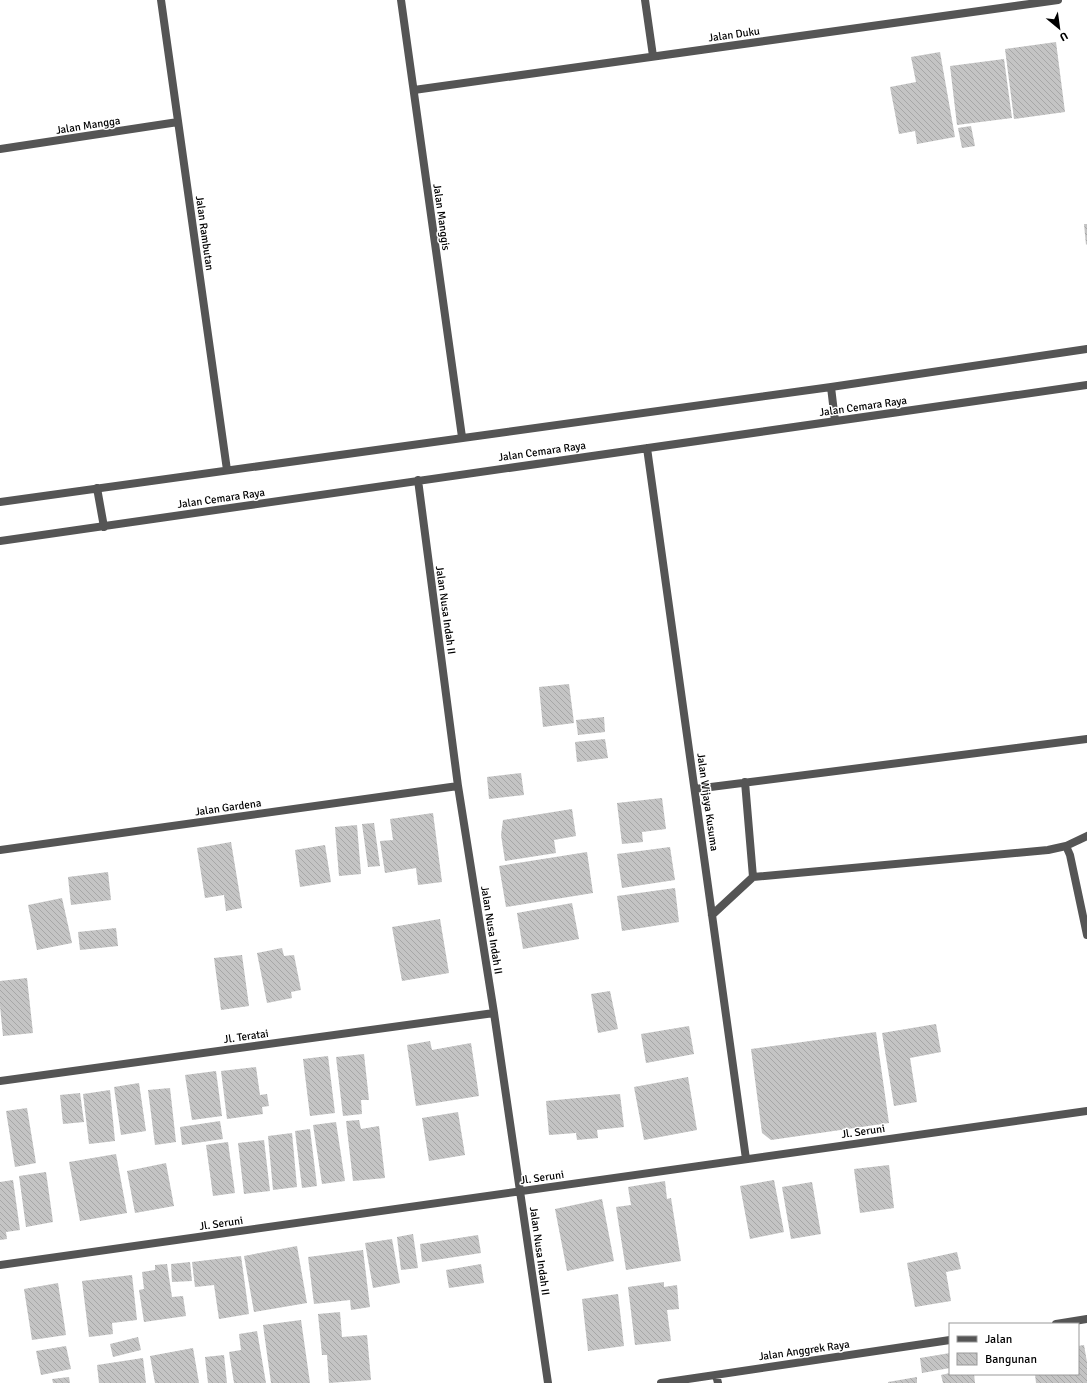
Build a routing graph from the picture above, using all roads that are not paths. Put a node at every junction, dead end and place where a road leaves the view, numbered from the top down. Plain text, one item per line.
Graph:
1 (161, 0) edge
2 (401, 0) edge
3 (645, 0) edge
4 (1058, 0) edge
5 (653, 56) junction
6 (414, 90) junction
7 (178, 122) junction
8 (0, 149) edge
9 (1087, 349) edge
10 (1087, 385) edge
11 (831, 387) junction
12 (835, 421) junction
13 (462, 437) junction
14 (647, 448) junction
15 (227, 470) junction
16 (418, 480) junction
17 (97, 488) junction
18 (0, 502) edge
19 (104, 527) junction
20 (0, 541) edge
21 (1087, 738) edge
22 (745, 782) junction
23 (458, 786) junction
24 (695, 789) junction
25 (1087, 836) edge
26 (1066, 846) junction
27 (0, 850) edge
28 (753, 877) junction
29 (712, 915) junction
30 (1087, 935) edge
31 (494, 1013) junction
32 (0, 1081) edge
33 (1087, 1111) edge
34 (746, 1159) junction
35 (520, 1191) junction
36 (0, 1265) edge
37 (1087, 1319) edge
38 (1062, 1323) edge
39 (949, 1340) edge
40 (717, 1379) edge
41 (548, 1383) edge
42 (661, 1383) edge

1 - 7 street, Jalan Rambutan
2 - 6 street, Jalan Manggis
3 - 5 street
4 - 5 street, Jalan Duku
5 - 6 street, Jalan Duku
6 - 13 street, Jalan Manggis
7 - 8 street, Jalan Mangga
7 - 15 street, Jalan Rambutan
9 - 11 street
10 - 12 street, Jalan Cemara Raya
11 - 12 street
11 - 13 street
12 - 14 street, Jalan Cemara Raya
13 - 15 street
14 - 16 street, Jalan Cemara Raya
14 - 24 street, Jalan Wijaya Kusuma
15 - 17 street
16 - 19 street, Jalan Cemara Raya
16 - 23 street, Jalan Nusa Indah II
17 - 18 street
17 - 19 street
19 - 20 street, Jalan Cemara Raya
21 - 22 street
22 - 24 street
22 - 28 street
23 - 27 street, Jalan Gardena
23 - 31 street, Jalan Nusa Indah II
24 - 29 street, Jalan Wijaya Kusuma
25 - 26 street
26 - 28 street
26 - 30 street
28 - 29 street
29 - 34 street, Jalan Wijaya Kusuma
31 - 32 street, Jl. Teratai
31 - 35 street, Jalan Nusa Indah II
33 - 34 street, Jl. Seruni
34 - 35 street, Jl. Seruni
35 - 36 street, Jl. Seruni
35 - 41 street, Jalan Nusa Indah II
37 - 38 street
39 - 40 street, Jalan Anggrek Raya
40 - 42 street, Jalan Anggrek Raya

